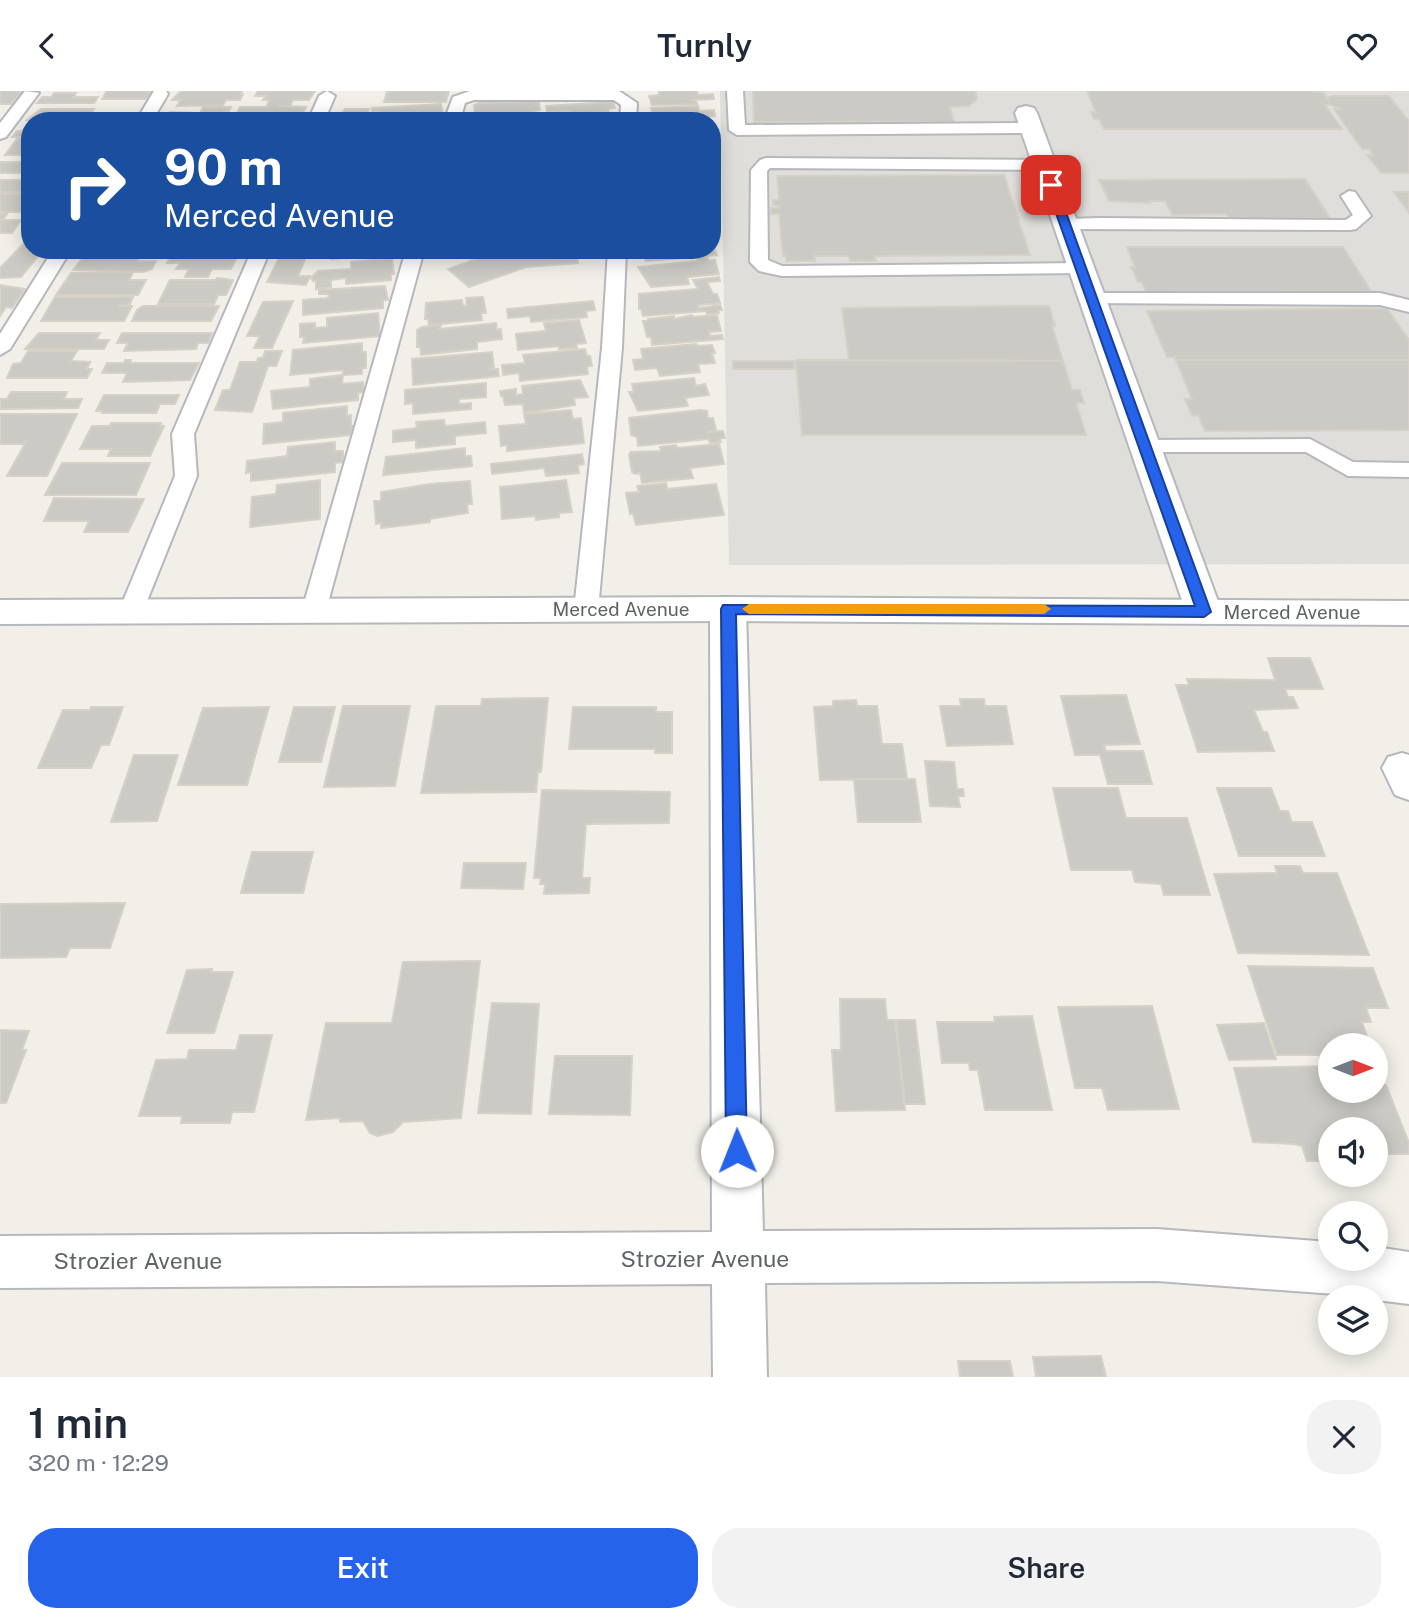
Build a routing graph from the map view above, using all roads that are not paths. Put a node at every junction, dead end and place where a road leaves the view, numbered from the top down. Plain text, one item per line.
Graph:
1 (735, 91) edge
2 (32, 93) dead end
3 (160, 94) dead end
4 (327, 96) dead end
5 (149, 112) edge
6 (320, 112) edge
7 (455, 112) edge
8 (628, 112) edge
9 (1028, 121) joint
10 (0, 134) edge
11 (1044, 165) junction
12 (1349, 196) dead end
13 (1065, 224) junction
14 (56, 259) edge
15 (257, 259) edge
16 (412, 259) edge
17 (617, 259) edge
18 (1081, 268) junction
19 (1092, 299) junction
20 (1409, 306) edge
21 (0, 349) edge
22 (1145, 446) junction
23 (1409, 470) edge
24 (728, 609) junction
25 (314, 610) junction
26 (586, 610) junction
27 (131, 611) junction
28 (0, 612) edge
29 (1204, 612) junction
30 (1409, 613) edge
31 (738, 1259) junction
32 (0, 1262) edge
33 (1409, 1278) edge
34 (740, 1377) edge

1 - 9 lane
2 - 10 lane
3 - 5 lane
4 - 6 lane
7 - 8 lane
9 - 11 street
11 - 13 street
11 - 18 lane
12 - 13 lane
13 - 18 street
14 - 21 lane
15 - 27 lane
16 - 25 lane
17 - 26 lane
18 - 19 street
19 - 20 lane
19 - 22 street
22 - 23 lane
22 - 29 street
24 - 26 street, Merced Avenue
24 - 29 street, Merced Avenue
24 - 31 street
25 - 26 street, Merced Avenue
25 - 27 street, Merced Avenue
27 - 28 street, Merced Avenue
29 - 30 street, Merced Avenue
31 - 32 street, Strozier Avenue
31 - 33 street, Strozier Avenue
31 - 34 street

